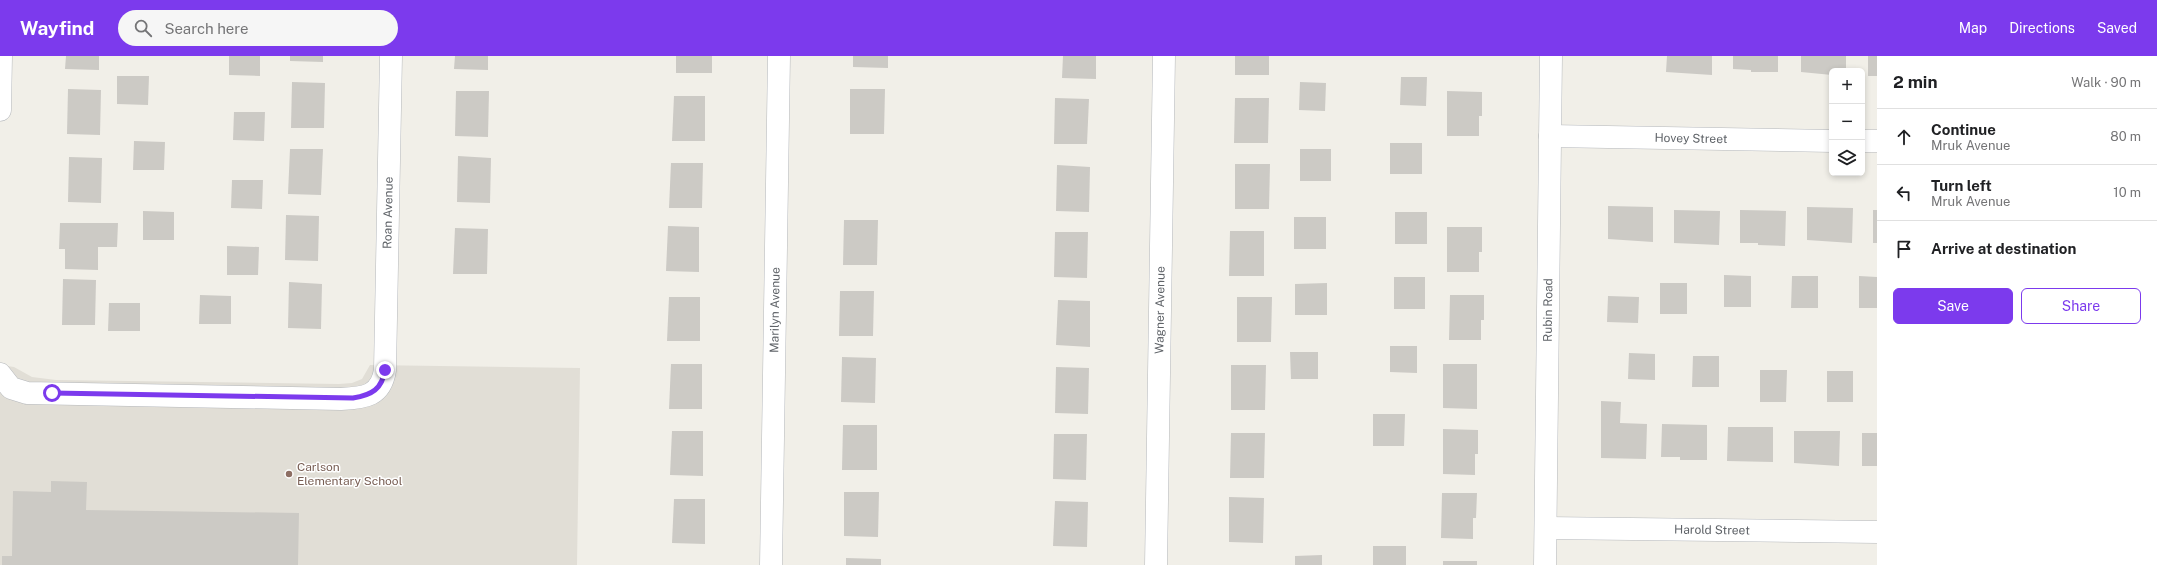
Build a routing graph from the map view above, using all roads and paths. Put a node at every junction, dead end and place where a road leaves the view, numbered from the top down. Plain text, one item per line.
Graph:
1 (1, 56) edge
2 (391, 56) edge
3 (779, 56) edge
4 (1164, 56) edge
5 (1552, 56) edge
6 (0, 110) edge
7 (1550, 136) junction
8 (1829, 141) edge
9 (1865, 141) edge
10 (1877, 141) edge
11 (0, 374) edge
12 (1546, 528) junction
13 (1877, 532) edge
14 (771, 565) edge
15 (1156, 565) edge
16 (1546, 565) edge

1 - 6 street
2 - 11 street, Roan Avenue
3 - 14 street, Marilyn Avenue
4 - 15 street, Wagner Avenue
5 - 7 street, Rubin Road
7 - 8 street, Hovey Street
7 - 12 street, Rubin Road
9 - 10 street
12 - 13 street, Harold Street
12 - 16 street, Rubin Road

